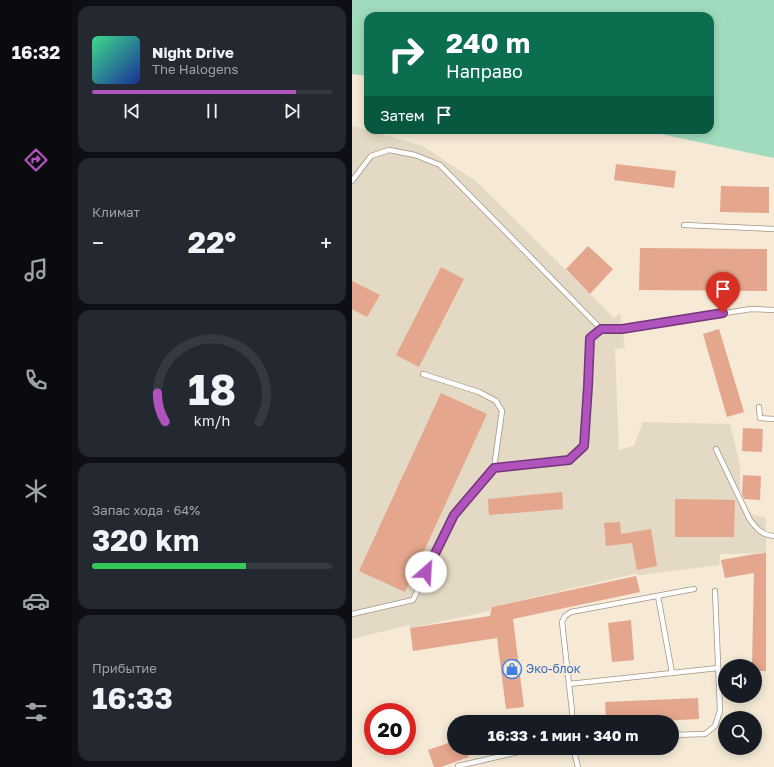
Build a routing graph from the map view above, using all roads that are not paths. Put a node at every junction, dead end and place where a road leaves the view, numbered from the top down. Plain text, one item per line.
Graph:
1 (352, 181) edge
2 (684, 225) dead end
3 (774, 229) edge
4 (774, 310) edge
5 (601, 329) junction
6 (423, 374) dead end
7 (760, 407) dead end
8 (774, 419) edge
9 (716, 449) dead end
10 (494, 468) junction
11 (774, 536) edge
12 (694, 589) dead end
13 (715, 591) dead end
14 (658, 596) junction
15 (352, 614) edge
16 (718, 668) joint
17 (672, 673) junction
18 (569, 684) junction
19 (720, 703) edge
20 (572, 715) edge
21 (679, 735) edge
22 (506, 755) edge
23 (575, 755) edge
24 (458, 766) dead end
25 (578, 767) edge

1 - 5 lane
2 - 3 lane
4 - 5 lane
5 - 10 lane
6 - 10 lane
7 - 8 lane
9 - 11 lane
10 - 15 lane
12 - 14 lane
13 - 16 lane
14 - 17 lane
14 - 18 lane
16 - 17 lane
17 - 18 lane
18 - 20 lane
19 - 21 lane
22 - 24 lane
23 - 25 lane

